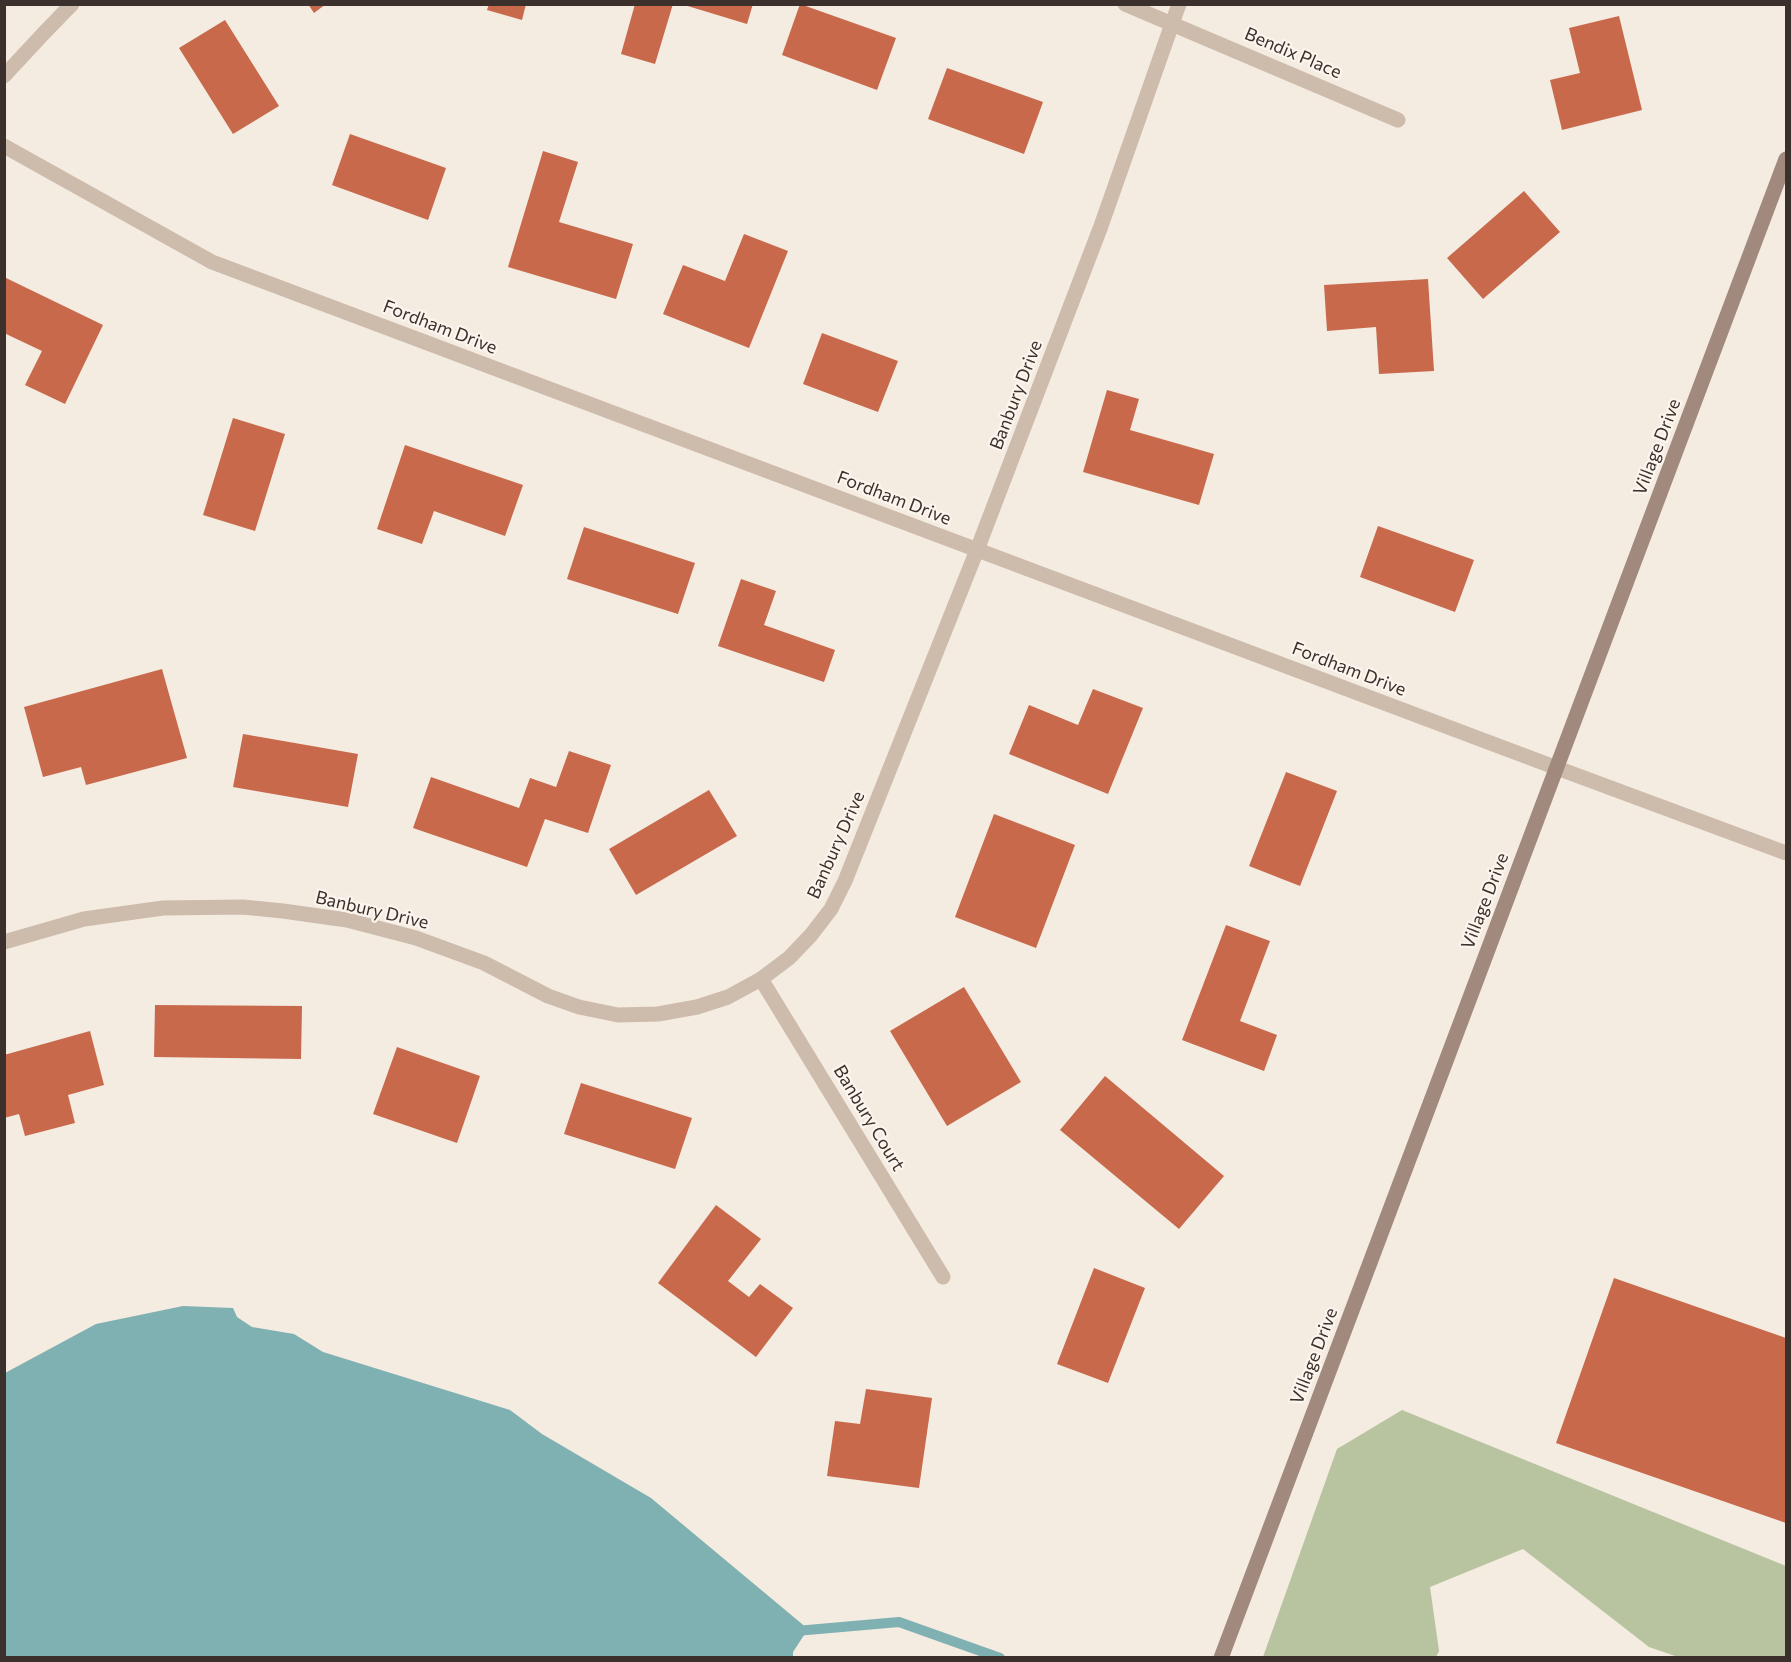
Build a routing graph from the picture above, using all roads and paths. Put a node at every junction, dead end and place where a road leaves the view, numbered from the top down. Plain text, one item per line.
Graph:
1 (72, 4) edge
2 (1125, 4) edge
3 (1179, 4) edge
4 (1172, 23) junction
5 (4, 76) edge
6 (1398, 120) dead end
7 (4, 146) edge
8 (1786, 159) edge
9 (977, 550) junction
10 (1557, 768) junction
11 (1786, 853) edge
12 (4, 942) edge
13 (761, 979) junction
14 (943, 1277) dead end
15 (1221, 1658) edge

1 - 5 street
2 - 4 street, Bendix Place
3 - 4 street, Banbury Drive
4 - 6 street, Bendix Place
4 - 9 street, Banbury Drive
7 - 9 street, Fordham Drive
8 - 10 main road, Village Drive
9 - 10 street, Fordham Drive
9 - 13 street, Banbury Drive
10 - 11 street, Fordham Drive
10 - 15 main road, Village Drive
12 - 13 street, Banbury Drive
13 - 14 street, Banbury Court

